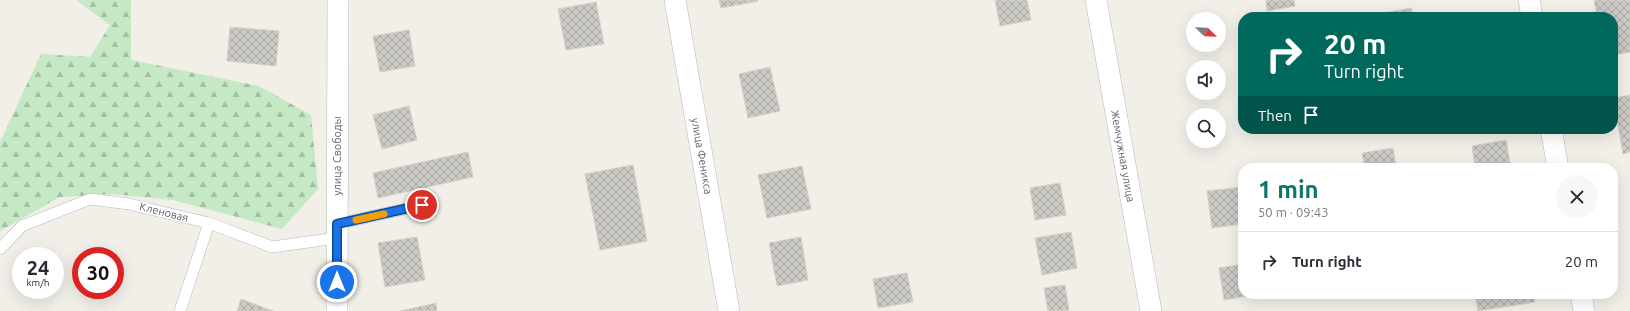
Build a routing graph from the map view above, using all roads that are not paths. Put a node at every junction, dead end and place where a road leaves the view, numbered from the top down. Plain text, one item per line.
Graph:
1 (338, 0) edge
2 (675, 0) edge
3 (1096, 0) edge
4 (1529, 0) edge
5 (1531, 12) edge
6 (1553, 134) edge
7 (1557, 163) edge
8 (422, 205) dead end
9 (209, 224) junction
10 (337, 231) junction
11 (0, 249) edge
12 (1582, 299) edge
13 (180, 311) edge
14 (337, 311) edge
15 (729, 311) edge
16 (1151, 311) edge
17 (1584, 311) edge

1 - 10 street, улица Свободы
2 - 15 street, улица Феникса
3 - 16 street, Жемчужная улица
4 - 5 street
6 - 7 street
8 - 10 lane, Кленовая
9 - 10 lane, Кленовая
9 - 11 lane, Кленовая
9 - 13 lane
10 - 14 street, улица Свободы
12 - 17 street

